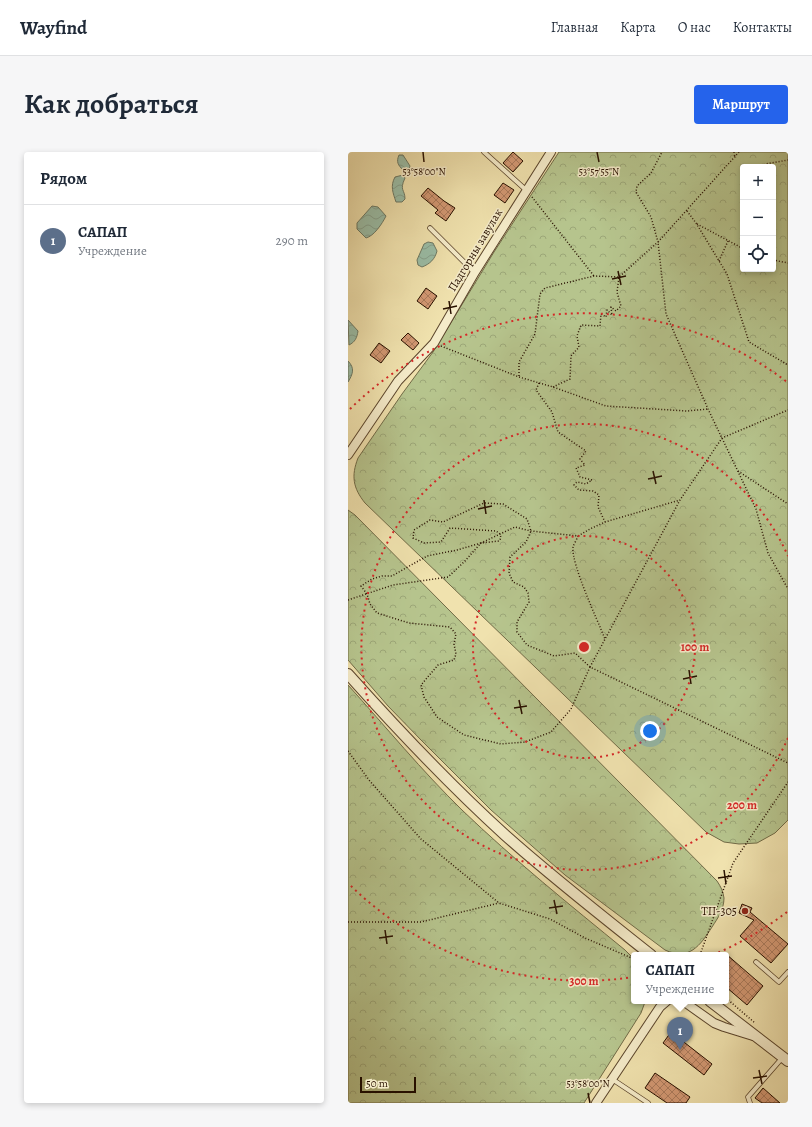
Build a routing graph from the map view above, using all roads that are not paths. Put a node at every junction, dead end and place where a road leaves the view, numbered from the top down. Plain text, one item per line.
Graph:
1 (484, 152) edge
2 (551, 152) edge
3 (526, 190) junction
4 (430, 228) dead end
5 (475, 272) junction
6 (348, 455) edge
7 (348, 674) edge
8 (647, 952) edge
9 (756, 962) dead end
10 (788, 972) edge
11 (664, 1004) edge
12 (687, 1004) edge
13 (714, 1004) edge
14 (760, 1038) junction
15 (785, 1059) edge
16 (612, 1078) junction
17 (596, 1103) edge
18 (648, 1103) edge
19 (750, 1103) edge

1 - 3 lane
2 - 3 street, Падгорны завулак
3 - 5 street, Падгорны завулак
4 - 5 lane
5 - 6 street, Падгорны завулак
7 - 8 street
9 - 10 lane
11 - 16 street
12 - 14 street
13 - 14 street
14 - 15 street
15 - 19 lane
16 - 17 street
16 - 18 lane

